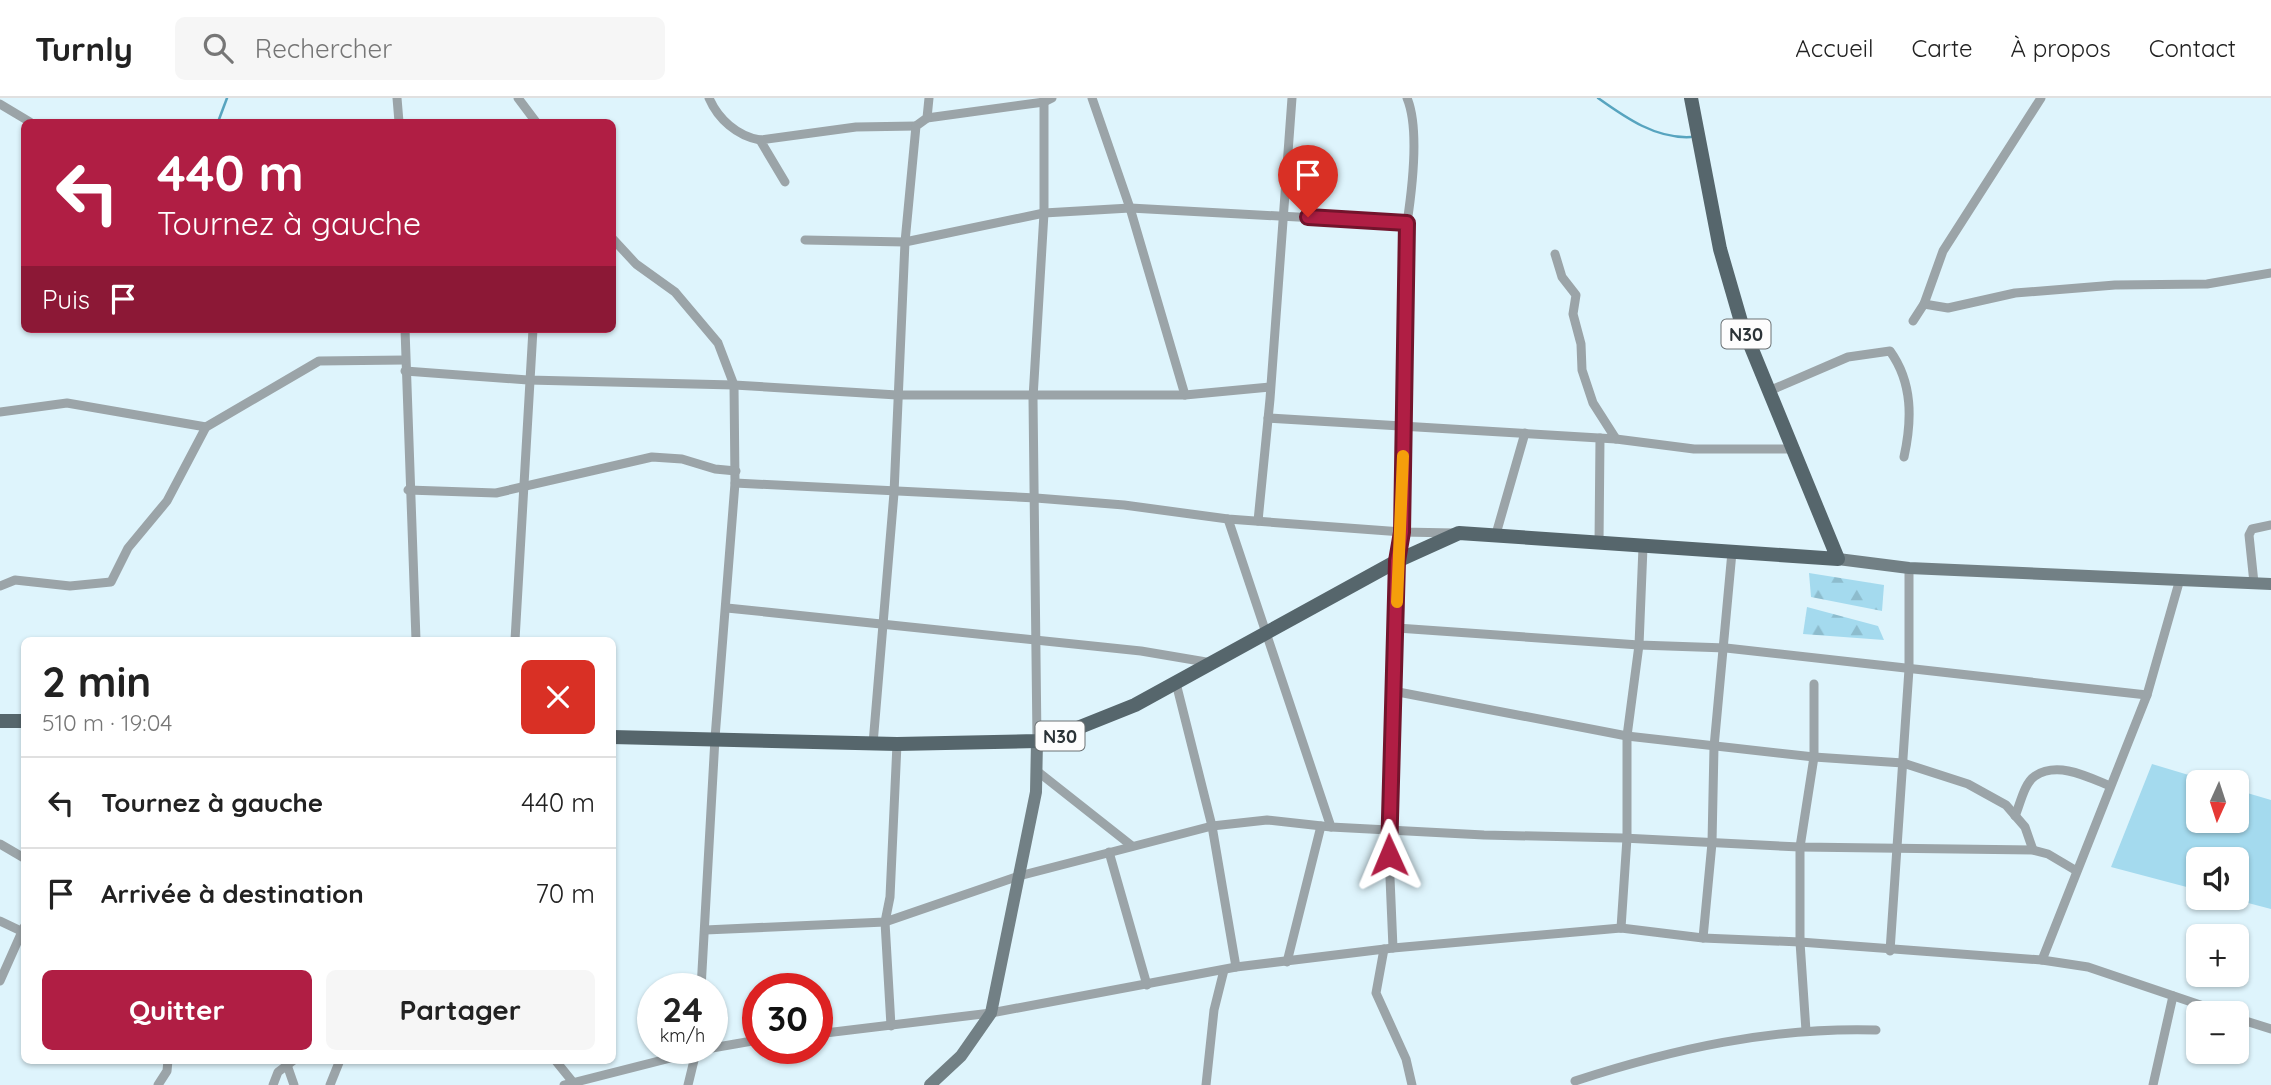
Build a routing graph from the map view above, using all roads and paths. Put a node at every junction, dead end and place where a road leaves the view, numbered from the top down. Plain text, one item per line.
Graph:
1 (397, 98) edge
2 (518, 98) edge
3 (528, 98) edge
4 (709, 98) edge
5 (929, 98) edge
6 (1092, 98) edge
7 (1292, 98) edge
8 (1407, 98) edge
9 (1691, 98) edge
10 (2040, 98) edge
11 (1047, 99) edge
12 (0, 104) edge
13 (528, 118) edge
14 (926, 118) junction
15 (25, 119) edge
16 (398, 119) edge
17 (916, 126) junction
18 (760, 140) junction
19 (785, 182) dead end
20 (1130, 208) junction
21 (1044, 213) junction
22 (1284, 215) junction
23 (1407, 223) junction
24 (805, 240) dead end
25 (616, 242) edge
26 (905, 242) junction
27 (1555, 254) dead end
28 (2271, 273) edge
29 (1924, 304) junction
30 (1913, 321) dead end
31 (405, 333) edge
32 (533, 333) edge
33 (405, 360) junction
34 (405, 371) junction
35 (528, 380) junction
36 (734, 385) junction
37 (1270, 387) junction
38 (1769, 391) junction
39 (1185, 395) junction
40 (897, 396) junction
41 (1033, 398) junction
42 (0, 411) edge
43 (1268, 418) junction
44 (206, 427) junction
45 (1404, 427) junction
46 (1525, 433) junction
47 (1600, 438) junction
48 (1616, 439) junction
49 (1795, 449) junction
50 (1904, 457) dead end
51 (736, 471) junction
52 (735, 483) junction
53 (523, 487) junction
54 (408, 490) junction
55 (894, 493) junction
56 (1037, 498) junction
57 (1228, 519) junction
58 (1258, 521) junction
59 (2271, 525) edge
60 (1402, 532) junction
61 (1459, 533) junction
62 (1496, 534) junction
63 (1599, 544) junction
64 (1643, 547) junction
65 (1732, 552) junction
66 (1838, 559) junction
67 (1397, 561) junction
68 (1909, 568) junction
69 (2180, 579) junction
70 (2254, 583) junction
71 (2271, 584) edge
72 (0, 586) edge
73 (727, 608) junction
74 (884, 624) junction
75 (1397, 628) junction
76 (1268, 635) junction
77 (416, 637) edge
78 (515, 637) edge
79 (1034, 640) junction
80 (1639, 645) junction
81 (1726, 648) junction
82 (1214, 664) junction
83 (1909, 669) junction
84 (1176, 683) junction
85 (1814, 684) dead end
86 (1393, 691) junction
87 (2147, 695) junction
88 (0, 721) edge
89 (21, 721) edge
90 (1627, 736) junction
91 (616, 737) edge
92 (715, 738) junction
93 (1037, 741) junction
94 (873, 744) junction
95 (897, 744) junction
96 (1714, 747) junction
97 (1814, 757) junction
98 (1903, 763) junction
99 (1037, 771) junction
100 (2110, 786) junction
101 (2015, 816) junction
102 (1212, 826) junction
103 (1326, 827) junction
104 (1388, 831) junction
105 (1627, 838) junction
106 (1712, 843) junction
107 (0, 844) edge
108 (1132, 846) junction
109 (1801, 847) junction
110 (1894, 848) junction
111 (2033, 850) junction
112 (1109, 852) junction
113 (21, 856) edge
114 (2075, 870) junction
115 (1019, 876) junction
116 (0, 921) edge
117 (885, 922) junction
118 (21, 928) edge
119 (1621, 928) junction
120 (705, 930) junction
121 (21, 934) edge
122 (1703, 938) junction
123 (1800, 942) junction
124 (1388, 949) junction
125 (1889, 951) junction
126 (2042, 960) junction
127 (1287, 962) junction
128 (1236, 967) junction
129 (1224, 970) junction
130 (702, 973) edge
131 (0, 981) edge
132 (1147, 985) junction
133 (2173, 996) junction
134 (2188, 1001) edge
135 (991, 1013) junction
136 (2249, 1022) edge
137 (891, 1026) junction
138 (2271, 1029) edge
139 (1876, 1030) dead end
140 (1807, 1031) junction
141 (833, 1032) edge
142 (167, 1064) edge
143 (287, 1064) edge
144 (289, 1064) edge
145 (338, 1064) edge
146 (557, 1064) edge
147 (640, 1064) edge
148 (693, 1064) edge
149 (1575, 1081) dead end
150 (568, 1083) edge
151 (158, 1085) edge
152 (273, 1085) edge
153 (294, 1085) edge
154 (330, 1085) edge
155 (688, 1085) edge
156 (930, 1085) edge
157 (1206, 1085) edge
158 (1412, 1085) edge
159 (2153, 1085) edge

1 - 16 street
2 - 13 street
3 - 13 street
4 - 18 street
5 - 14 street
6 - 20 street
7 - 22 street
8 - 23 street
9 - 38 main road, N30
10 - 29 street
11 - 14 street
11 - 21 street
12 - 15 street
14 - 17 street
17 - 18 street
17 - 26 street
18 - 19 street
20 - 21 street
20 - 22 street
20 - 39 street
21 - 26 street
21 - 41 street
22 - 23 street
22 - 37 street
23 - 45 street
24 - 26 street
25 - 36 street
26 - 40 street
27 - 48 street
28 - 29 street
29 - 30 street
31 - 33 street
32 - 35 street
33 - 34 street
33 - 44 street
34 - 35 street
34 - 54 street
35 - 36 street
35 - 53 street
36 - 40 street
36 - 51 street
37 - 39 street
37 - 43 street
38 - 49 main road, N30
38 - 50 street
39 - 41 street
40 - 41 street
40 - 55 street
41 - 56 street
42 - 44 street
43 - 45 street
43 - 58 street
44 - 72 street
45 - 46 street
45 - 60 street
46 - 47 street
46 - 62 street
47 - 48 street
47 - 63 street
48 - 49 street
49 - 66 main road, N30
51 - 52 street
51 - 53 street
52 - 55 street
52 - 73 street
53 - 54 street
53 - 78 street
54 - 77 street
55 - 56 street
55 - 74 street
56 - 57 street
56 - 79 street
57 - 58 street
57 - 76 street
58 - 60 street
59 - 70 street
60 - 61 street
60 - 67 street
61 - 62 main road, N30
61 - 67 main road, N30
62 - 63 main road, N30
63 - 64 main road, N30
64 - 65 main road, N30
64 - 80 street
65 - 66 main road, N30
65 - 81 street
66 - 68 street
67 - 75 street
67 - 76 main road, N30
68 - 69 street
68 - 83 street
69 - 70 street
69 - 87 street
70 - 71 street
73 - 74 street
73 - 92 street
74 - 79 street
74 - 94 street
75 - 80 street
75 - 86 street
76 - 82 main road, N30
76 - 103 street
79 - 82 street
79 - 93 street
80 - 81 street
80 - 90 street
81 - 83 street
81 - 96 street
82 - 84 main road, N30
83 - 87 street
83 - 98 street
84 - 93 main road, N30
84 - 102 street
85 - 97 street
86 - 90 street
86 - 104 street
87 - 100 street
88 - 89 main road
90 - 96 street
90 - 105 street
91 - 92 main road, N30
92 - 94 main road, N30
92 - 120 street
93 - 95 main road, N30
93 - 99 street
94 - 95 main road, N30
95 - 117 street
96 - 97 street
96 - 106 street
97 - 98 street
97 - 109 street
98 - 101 street
98 - 110 street
99 - 108 street
99 - 115 street
100 - 101 street
100 - 114 street
101 - 111 street
102 - 103 street
102 - 108 street
102 - 128 street
103 - 104 street
103 - 127 street
104 - 105 street
104 - 124 street
105 - 106 street
105 - 119 street
106 - 109 street
106 - 122 street
107 - 113 street
108 - 112 street
109 - 110 street
109 - 123 street
110 - 111 street
110 - 125 street
111 - 114 street
112 - 115 street
112 - 132 street
114 - 126 street
115 - 117 street
115 - 135 street
116 - 118 street
117 - 120 street
117 - 137 street
119 - 122 street
119 - 124 street
120 - 130 street
121 - 131 street
122 - 123 street
123 - 125 street
123 - 140 street
124 - 127 street
124 - 158 street
125 - 126 street
126 - 133 street
127 - 128 street
128 - 129 street
129 - 132 street
129 - 157 street
132 - 135 street
133 - 134 street
133 - 159 street
135 - 137 street
135 - 156 street
136 - 138 street
137 - 141 street
139 - 140 street
140 - 149 street
142 - 151 street
143 - 152 street
144 - 153 street
145 - 154 street
146 - 150 street
147 - 150 street
148 - 155 street

